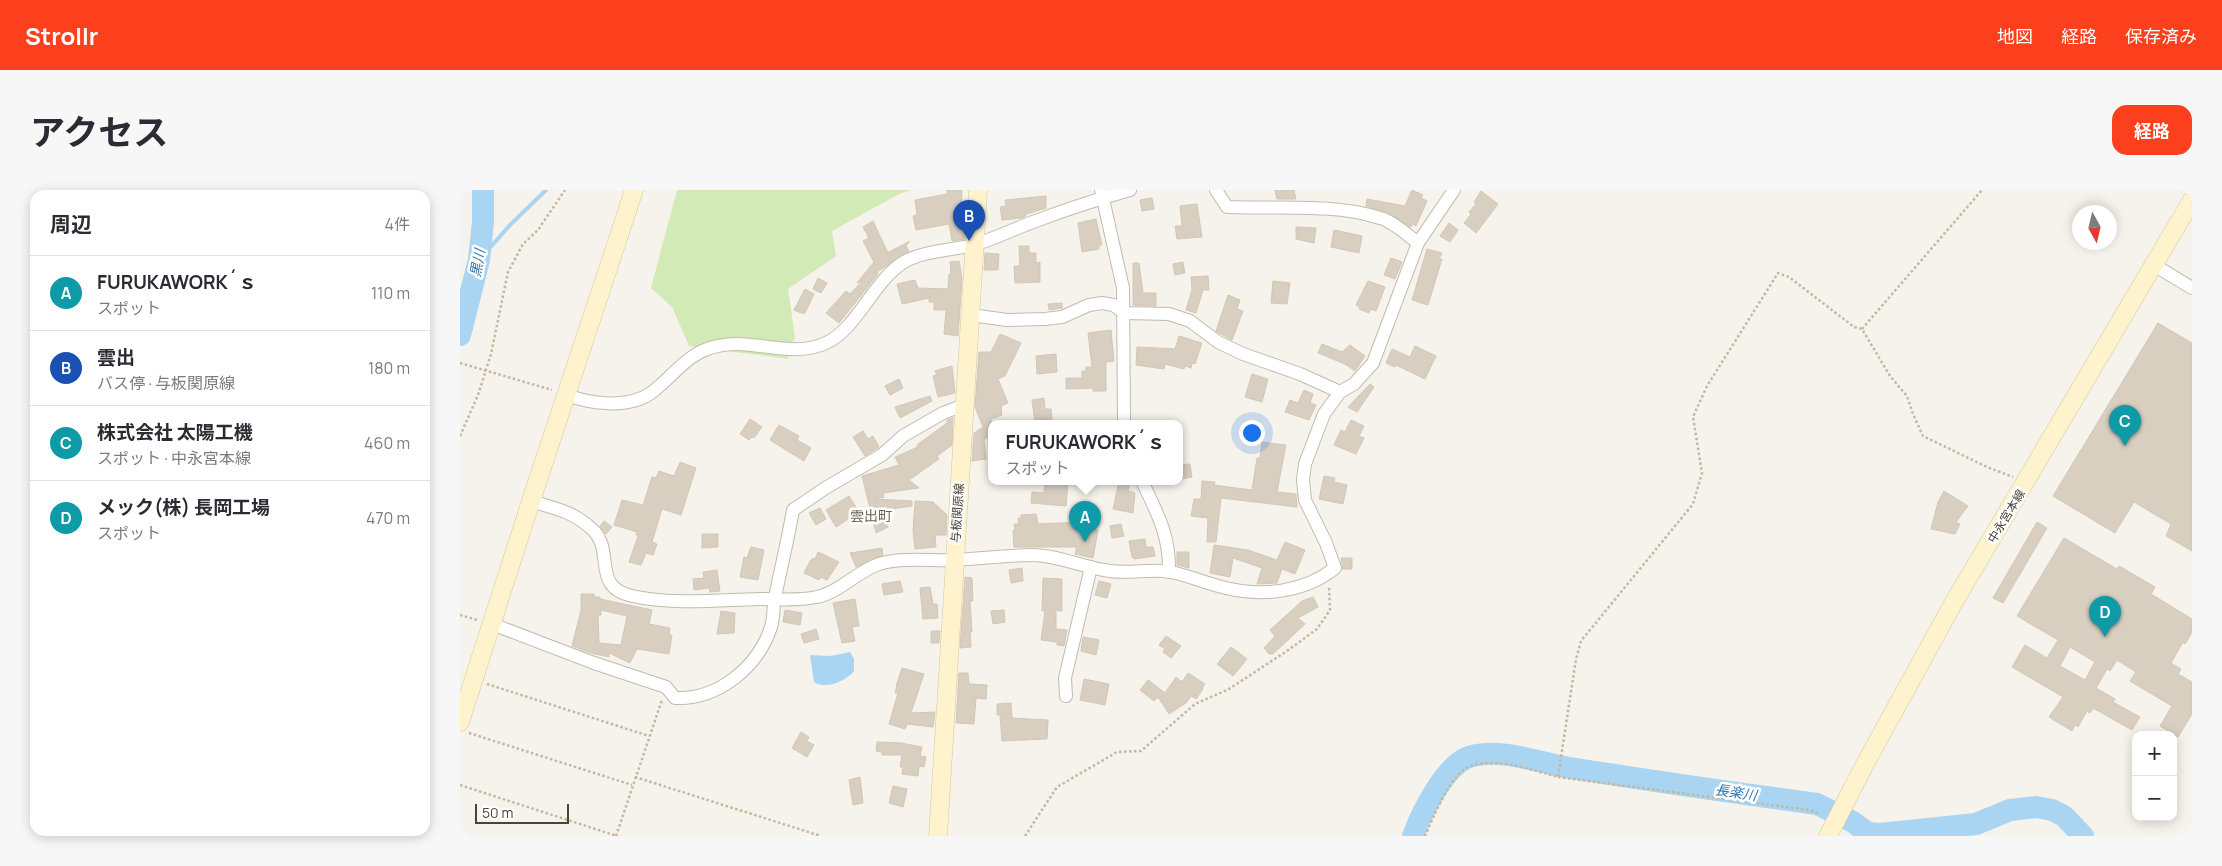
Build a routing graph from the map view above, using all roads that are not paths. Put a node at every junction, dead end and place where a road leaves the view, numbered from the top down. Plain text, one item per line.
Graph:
1 (634, 190) edge
2 (978, 190) edge
3 (1130, 190) edge
4 (1216, 190) edge
5 (1454, 190) edge
6 (1102, 194) edge
7 (2192, 200) edge
8 (1418, 243) junction
9 (974, 244) junction
10 (2154, 264) junction
11 (2192, 288) edge
12 (1125, 313) junction
13 (970, 316) junction
14 (1340, 392) junction
15 (567, 395) junction
16 (964, 405) junction
17 (1124, 420) edge
18 (1144, 485) edge
19 (530, 501) junction
20 (954, 560) junction
21 (1090, 567) junction
22 (1169, 572) junction
23 (775, 599) junction
24 (492, 624) junction
25 (1066, 696) dead end
26 (460, 722) edge
27 (1830, 832) edge
28 (938, 836) edge

1 - 15 main road
2 - 9 main road, 与板関原線
3 - 6 street
4 - 8 street
5 - 8 street
6 - 9 street
6 - 12 street
7 - 10 main road, 中永宮本線
8 - 14 street
9 - 13 main road, 与板関原線
9 - 15 street
10 - 11 street
10 - 27 main road, 中永宮本線
12 - 13 street
12 - 14 street
12 - 17 street
13 - 16 main road, 与板関原線
14 - 22 street
15 - 19 main road
16 - 20 main road, 与板関原線
16 - 23 street
18 - 22 street
19 - 23 street
19 - 24 main road
20 - 21 street
20 - 23 street
20 - 28 main road, 与板関原線
21 - 22 street
21 - 25 street
23 - 24 street
24 - 26 main road

